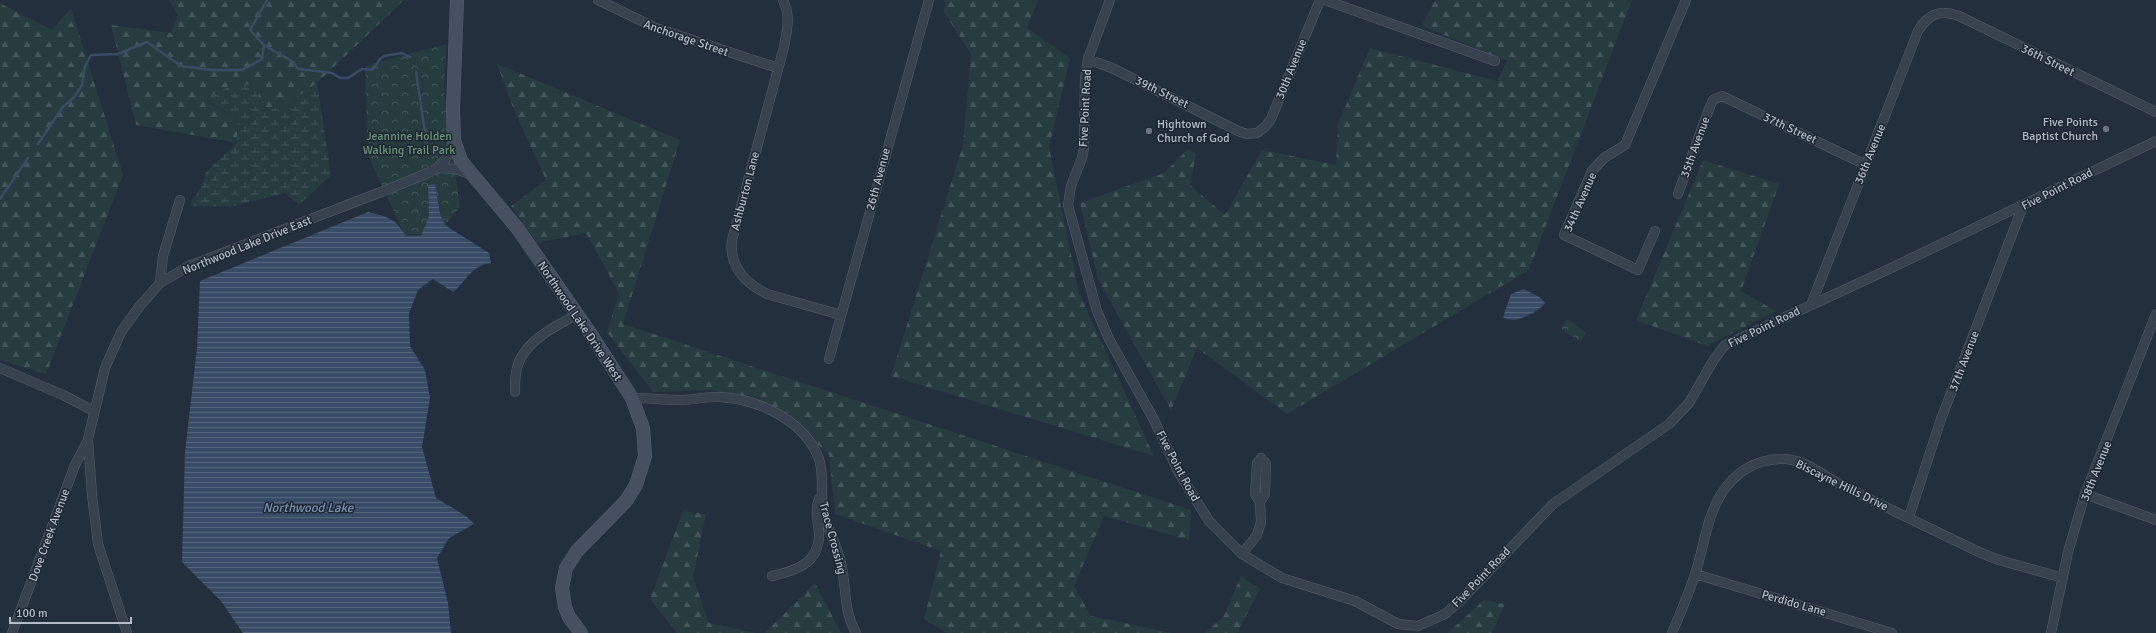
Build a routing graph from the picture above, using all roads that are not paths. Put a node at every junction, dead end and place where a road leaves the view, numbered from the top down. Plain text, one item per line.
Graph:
1 (458, 0) edge
2 (598, 0) edge
3 (783, 0) edge
4 (929, 0) edge
5 (1110, 0) edge
6 (1320, 0) edge
7 (1326, 0) edge
8 (1686, 0) edge
9 (1940, 12) joint
10 (1088, 59) junction
11 (1495, 61) dead end
12 (778, 68) junction
13 (1713, 100) joint
14 (2156, 112) edge
15 (1257, 133) joint
16 (454, 140) junction
17 (2156, 140) edge
18 (461, 161) junction
19 (1866, 165) junction
20 (437, 168) junction
21 (470, 174) junction
22 (1678, 194) dead end
23 (180, 200) dead end
24 (2023, 206) junction
25 (1655, 231) dead end
26 (160, 283) junction
27 (1811, 305) junction
28 (2156, 314) edge
29 (576, 315) junction
30 (841, 315) junction
31 (829, 359) dead end
32 (0, 368) edge
33 (515, 392) dead end
34 (632, 398) junction
35 (94, 411) junction
36 (88, 439) junction
37 (1256, 480) junction
38 (1265, 480) junction
39 (821, 494) junction
40 (2086, 494) junction
41 (1260, 502) junction
42 (1909, 517) junction
43 (2156, 520) edge
44 (1242, 554) junction
45 (1695, 574) junction
46 (772, 576) dead end
47 (2063, 578) junction
48 (12, 633) edge
49 (127, 633) edge
50 (581, 633) edge
51 (856, 633) edge
52 (1672, 633) edge
53 (1892, 633) edge
54 (2051, 633) edge

1 - 16 street, Northwood Lake Drive West
2 - 12 street, Anchorage Street
3 - 12 street, Ashburton Lane
4 - 30 street, 26th Avenue
5 - 10 street, Five Point Road
6 - 15 street, 30th Avenue
7 - 11 street
8 - 25 street, 34th Avenue
9 - 14 street, 36th Street
9 - 19 street, 36th Avenue
10 - 15 street, 39th Street
10 - 44 street, Five Point Road
12 - 30 street, Ashburton Lane
13 - 19 street, 37th Street
13 - 22 street, 35th Avenue
16 - 18 street, Northwood Lake Drive West
16 - 20 street, Northwood Lake Drive East
17 - 24 street, Five Point Road
18 - 20 street, Northwood Lake Drive East
18 - 21 street, Northwood Lake Drive West
19 - 27 street, 36th Avenue
20 - 21 street
20 - 26 street, Northwood Lake Drive East
21 - 29 street, Northwood Lake Drive West
23 - 26 street
24 - 27 street, Five Point Road
24 - 42 street, 37th Avenue
26 - 35 street, Northwood Lake Drive East
27 - 44 street, Five Point Road
28 - 40 street, 38th Avenue
29 - 33 street
29 - 34 street, Northwood Lake Drive West
30 - 31 street, 26th Avenue
32 - 35 street
34 - 39 street, Trace Crossing
34 - 50 street, Northwood Lake Drive West
35 - 36 street, Northwood Lake Drive East
36 - 48 street, Dove Creek Avenue
36 - 49 street, Northwood Lake Drive East
37 - 38 street
37 - 38 street
37 - 41 street
38 - 41 street
39 - 46 street
39 - 51 street, Trace Crossing
40 - 43 street
40 - 47 street, 38th Avenue
41 - 44 street
42 - 45 street, Biscayne Hills Drive
42 - 47 street, Biscayne Hills Drive
45 - 52 street, Biscayne Hills Drive
45 - 53 street, Perdido Lane
47 - 54 street, 38th Avenue

